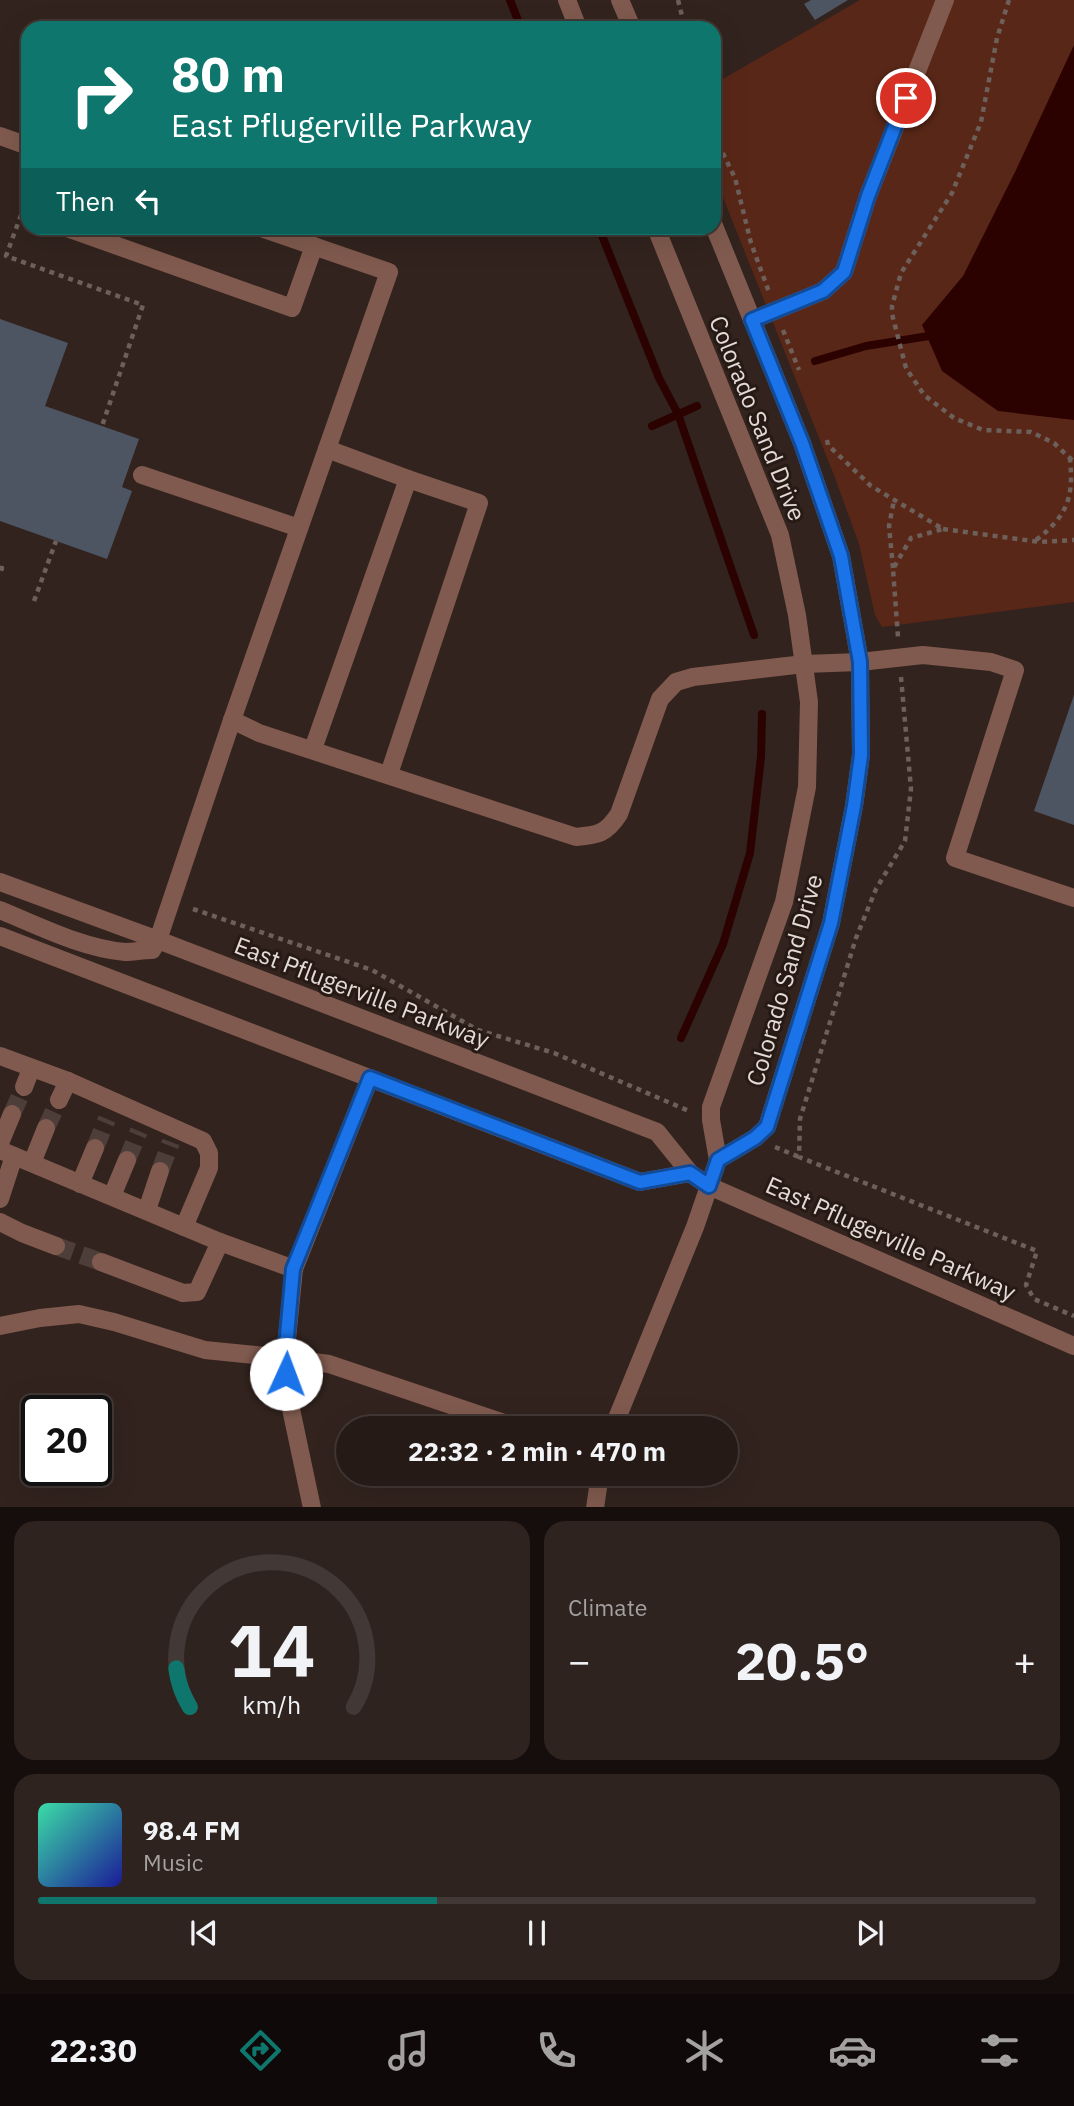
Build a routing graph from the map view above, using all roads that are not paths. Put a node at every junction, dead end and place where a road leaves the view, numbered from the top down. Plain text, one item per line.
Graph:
1 (567, 0) edge
2 (620, 0) edge
3 (945, 0) edge
4 (575, 21) edge
5 (629, 21) edge
6 (0, 136) edge
7 (21, 144) edge
8 (87, 235) edge
9 (282, 235) edge
10 (659, 235) edge
11 (718, 235) edge
12 (314, 246) junction
13 (752, 320) junction
14 (327, 449) junction
15 (142, 475) dead end
16 (408, 479) junction
17 (299, 528) junction
18 (860, 662) junction
19 (804, 664) junction
20 (232, 720) junction
21 (313, 749) junction
22 (389, 774) junction
23 (0, 883) edge
24 (1074, 898) edge
25 (0, 910) edge
26 (0, 936) edge
27 (158, 940) junction
28 (0, 1056) edge
29 (31, 1069) junction
30 (370, 1078) junction
31 (68, 1082) junction
32 (24, 1087) tunnel mouth
33 (59, 1100) tunnel mouth
34 (12, 1114) tunnel mouth
35 (46, 1128) tunnel mouth
36 (0, 1143) edge
37 (95, 1148) tunnel mouth
38 (7, 1153) edge
39 (127, 1160) tunnel mouth
40 (718, 1160) junction
41 (32, 1163) junction
42 (160, 1171) tunnel mouth
43 (690, 1173) junction
44 (80, 1184) junction
45 (709, 1186) junction
46 (112, 1196) junction
47 (0, 1199) edge
48 (147, 1210) junction
49 (0, 1222) edge
50 (184, 1227) junction
51 (220, 1242) junction
52 (55, 1245) tunnel mouth
53 (101, 1262) tunnel mouth
54 (293, 1269) junction
55 (0, 1326) edge
56 (1074, 1346) edge
57 (285, 1358) junction
58 (483, 1416) edge
59 (618, 1416) edge
60 (599, 1486) edge
61 (312, 1507) edge
62 (596, 1507) edge

1 - 4 street
2 - 5 street
3 - 13 street
6 - 7 street
8 - 12 street
9 - 12 street
10 - 19 street, Colorado Sand Drive
11 - 13 street, Colorado Sand Drive
12 - 14 street
13 - 18 street, Colorado Sand Drive
14 - 16 street
14 - 17 street
15 - 17 street
16 - 21 street
16 - 22 street
17 - 20 street
18 - 19 street
18 - 24 street
18 - 40 street, Colorado Sand Drive
19 - 22 street
19 - 40 street, Colorado Sand Drive
20 - 21 street
20 - 27 street
21 - 22 street
23 - 27 street, East Pflugerville Parkway
25 - 27 street
26 - 30 street
27 - 43 street, East Pflugerville Parkway
28 - 29 street
29 - 31 street
29 - 32 street
30 - 43 street
30 - 54 street
31 - 33 street
31 - 50 street
34 - 36 street
35 - 41 street
37 - 44 street
38 - 41 street
38 - 47 street
39 - 46 street
40 - 45 street, Colorado Sand Drive
41 - 44 street
42 - 48 street
43 - 45 street, East Pflugerville Parkway
44 - 46 street
45 - 56 street, East Pflugerville Parkway
45 - 59 street, Colorado Sand Drive
46 - 48 street
48 - 50 street
49 - 52 street
50 - 51 street
51 - 53 street
51 - 54 street
54 - 57 street
55 - 57 street
57 - 58 street
57 - 61 street
60 - 62 street

